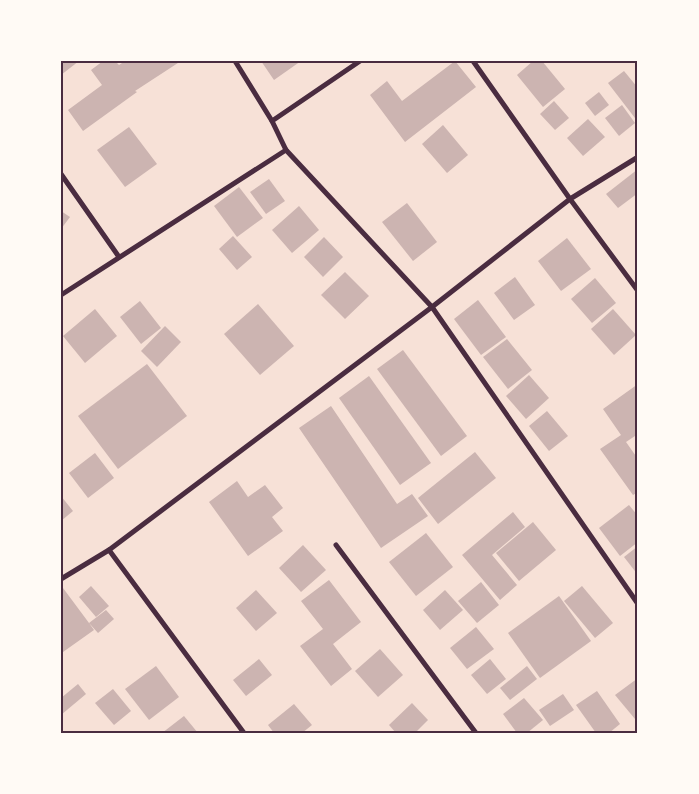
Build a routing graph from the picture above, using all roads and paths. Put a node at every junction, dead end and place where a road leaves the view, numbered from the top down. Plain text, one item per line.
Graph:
1 (235, 61) edge
2 (360, 61) edge
3 (473, 61) edge
4 (272, 121) junction
5 (286, 150) junction
6 (638, 157) edge
7 (61, 174) edge
8 (570, 198) junction
9 (119, 257) junction
10 (638, 291) edge
11 (61, 295) edge
12 (432, 307) junction
13 (336, 545) dead end
14 (109, 550) junction
15 (61, 579) edge
16 (638, 604) edge
17 (244, 733) edge
18 (476, 733) edge

1 - 4 street
2 - 4 street
3 - 8 street
4 - 5 street
5 - 9 street
5 - 12 street
6 - 8 street
7 - 9 street
8 - 10 street
8 - 12 street
9 - 11 street
12 - 14 street
12 - 16 street
13 - 18 street
14 - 15 street
14 - 17 street

